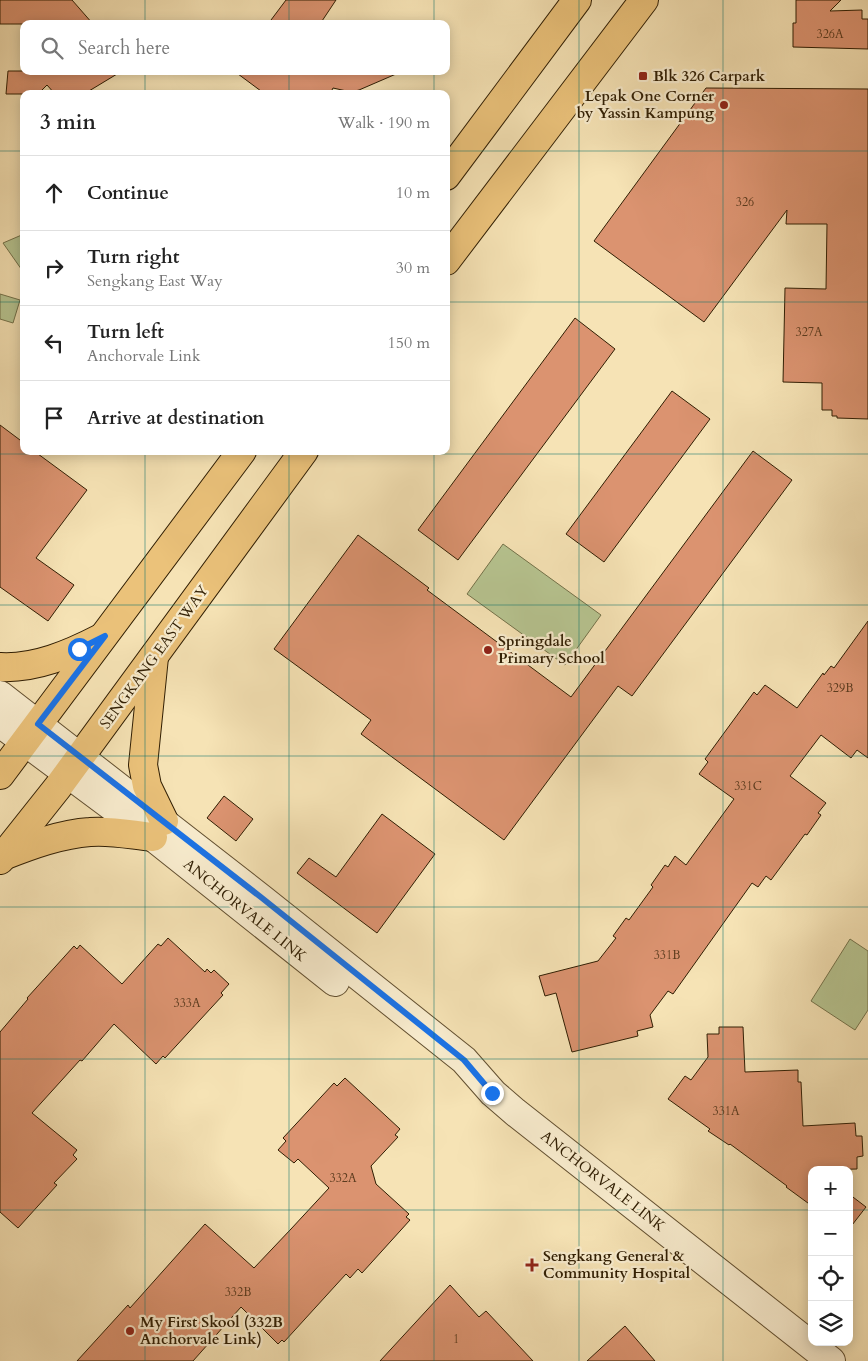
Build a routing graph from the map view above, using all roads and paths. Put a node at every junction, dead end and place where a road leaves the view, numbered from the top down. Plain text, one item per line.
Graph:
1 (577, 0) edge
2 (644, 0) edge
3 (450, 171) edge
4 (450, 257) edge
5 (239, 455) edge
6 (301, 455) edge
7 (105, 636) junction
8 (154, 656) junction
9 (0, 667) edge
10 (0, 695) edge
11 (0, 723) edge
12 (31, 734) junction
13 (74, 766) junction
14 (0, 775) edge
15 (158, 829) junction
16 (2, 858) edge
17 (831, 1361) edge

1 - 3 main road
2 - 4 main road
5 - 7 main road
6 - 8 main road, SENGKANG EAST WAY
7 - 9 main road
7 - 12 main road
8 - 13 main road, SENGKANG EAST WAY
8 - 15 main road
10 - 12 street, ANCHORVALE LINK
11 - 12 street, ANCHORVALE LINK
12 - 13 street, ANCHORVALE LINK
12 - 14 main road
13 - 15 street, ANCHORVALE LINK
13 - 16 main road, SENGKANG EAST WAY
15 - 16 main road
15 - 17 street, ANCHORVALE LINK

